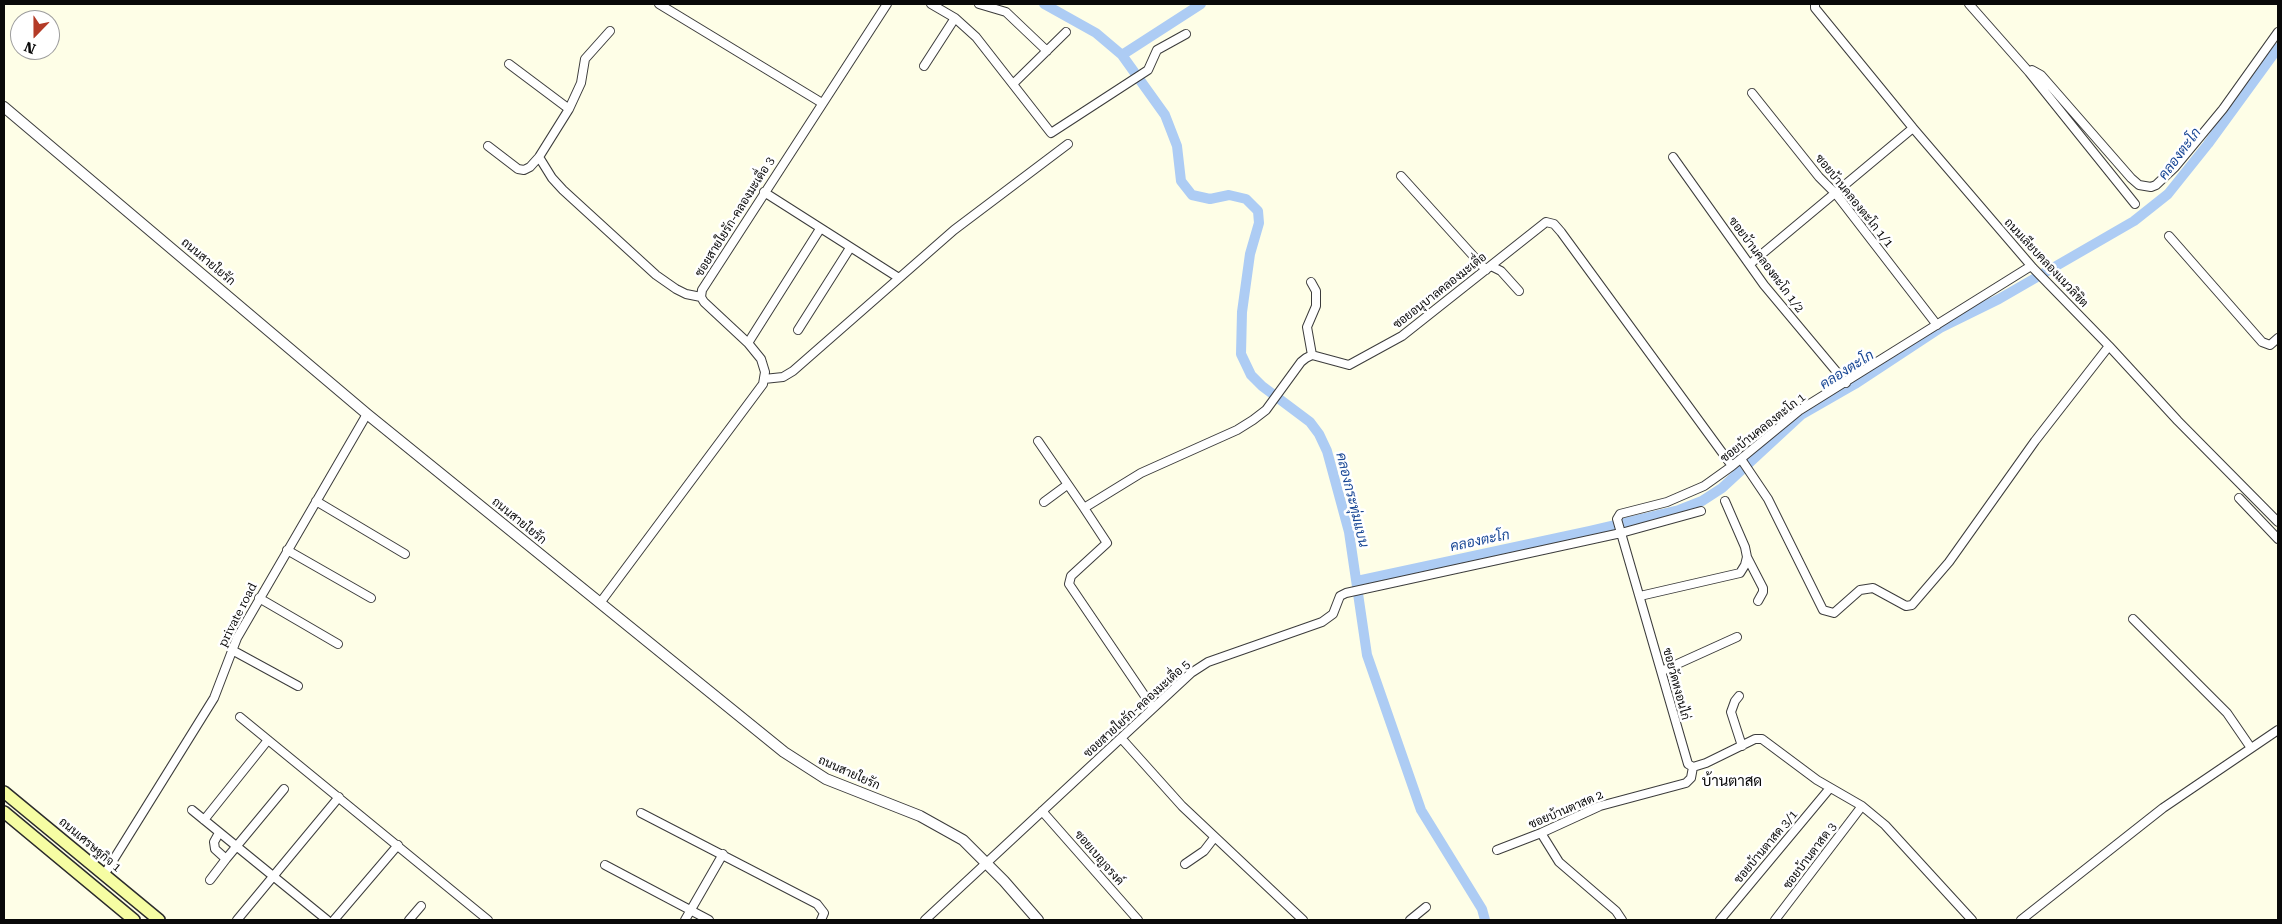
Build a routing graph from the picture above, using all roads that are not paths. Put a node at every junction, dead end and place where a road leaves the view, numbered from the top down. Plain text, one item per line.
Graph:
1 (659, 4) edge
2 (887, 4) edge
3 (931, 4) edge
4 (980, 4) edge
5 (1815, 4) edge
6 (1969, 4) edge
7 (954, 18) junction
8 (610, 31) dead end
9 (1066, 32) dead end
10 (2278, 32) edge
11 (1186, 34) dead end
12 (1048, 50) junction
13 (509, 64) dead end
14 (924, 66) dead end
15 (2029, 72) junction
16 (1013, 84) junction
17 (1752, 93) dead end
18 (822, 103) junction
19 (4, 107) edge
20 (569, 109) junction
21 (1913, 128) junction
22 (1068, 144) dead end
23 (488, 146) dead end
24 (1673, 156) dead end
25 (539, 157) junction
26 (1400, 176) dead end
27 (764, 192) junction
28 (1836, 194) junction
29 (2135, 204) dead end
30 (820, 229) junction
31 (2169, 236) dead end
32 (850, 248) junction
33 (1750, 264) junction
34 (2032, 267) junction
35 (1489, 268) junction
36 (899, 278) junction
37 (1311, 282) dead end
38 (1519, 291) dead end
39 (701, 297) junction
40 (1936, 325) junction
41 (798, 330) dead end
42 (2278, 338) edge
43 (748, 343) junction
44 (2109, 346) junction
45 (1312, 356) junction
46 (764, 379) junction
47 (1846, 383) junction
48 (367, 414) junction
49 (1038, 441) dead end
50 (1742, 461) junction
51 (1732, 466) junction
52 (1067, 485) junction
53 (2239, 498) dead end
54 (316, 501) junction
55 (1725, 501) dead end
56 (1044, 502) dead end
57 (1084, 508) junction
58 (1701, 511) dead end
59 (2278, 522) edge
60 (1620, 531) junction
61 (2277, 534) edge
62 (287, 550) junction
63 (405, 554) dead end
64 (1747, 557) junction
65 (1640, 596) junction
66 (259, 598) junction
67 (371, 598) dead end
68 (1758, 601) dead end
69 (600, 603) junction
70 (2134, 619) dead end
71 (1736, 636) dead end
72 (338, 644) dead end
73 (232, 650) junction
74 (1662, 671) junction
75 (298, 686) dead end
76 (1739, 696) dead end
77 (1153, 708) junction
78 (240, 717) dead end
79 (2278, 730) edge
80 (1121, 738) junction
81 (268, 740) junction
82 (1742, 746) junction
83 (2251, 748) junction
84 (1693, 767) junction
85 (1830, 788) junction
86 (284, 789) dead end
87 (4, 792) edge
88 (338, 797) junction
89 (1862, 806) junction
90 (192, 810) dead end
91 (1042, 811) junction
92 (4, 812) edge
93 (641, 813) dead end
94 (204, 820) junction
95 (219, 833) junction
96 (1541, 833) junction
97 (1214, 838) junction
98 (398, 845) junction
99 (237, 847) junction
100 (1497, 850) dead end
101 (723, 854) junction
102 (226, 860) junction
103 (986, 863) junction
104 (605, 864) dead end
105 (1185, 864) dead end
106 (104, 874) junction
107 (273, 876) junction
108 (210, 880) dead end
109 (421, 906) dead end
110 (1426, 907) dead end
111 (691, 910) junction
112 (134, 920) edge
113 (159, 920) edge
114 (237, 920) edge
115 (327, 920) edge
116 (334, 920) edge
117 (409, 920) edge
118 (488, 920) edge
119 (685, 920) edge
120 (709, 920) edge
121 (821, 920) edge
122 (925, 920) edge
123 (1038, 920) edge
124 (1138, 920) edge
125 (1303, 920) edge
126 (1410, 920) edge
127 (1622, 920) edge
128 (1720, 920) edge
129 (1775, 920) edge
130 (1972, 920) edge
131 (2021, 920) edge

1 - 18 street
2 - 18 street, ซอยสายใยรัก-คลองมะเดื่อ 3
3 - 7 street
4 - 12 street
5 - 21 street, ถนนเลียบคลองแนวลิขิต
6 - 15 street
7 - 14 street
7 - 16 street
8 - 20 street
9 - 12 street
10 - 15 street
11 - 16 street
12 - 16 street
13 - 20 street
15 - 29 street
17 - 28 street, ซอยบ้านคลองตะโก 1/1
18 - 27 street, ซอยสายใยรัก-คลองมะเดื่อ 3
19 - 48 street, ถนนสายใยรัก
20 - 25 street
21 - 28 street
21 - 34 street, ถนนเลียบคลองแนวลิขิต
22 - 36 street
23 - 25 street
24 - 33 street, ซอยบ้านคลองตะโก 1/2
25 - 39 street
26 - 35 street
27 - 30 street
27 - 39 street, ซอยสายใยรัก-คลองมะเดื่อ 3
28 - 33 street
28 - 40 street, ซอยบ้านคลองตะโก 1/1
30 - 32 street
30 - 43 street
31 - 42 street
32 - 36 street
32 - 41 street
33 - 47 street, ซอยบ้านคลองตะโก 1/2
34 - 40 street, ซอยบ้านคลองตะโก 1
34 - 44 street, ถนนเลียบคลองแนวลิขิต
35 - 38 street
35 - 45 street, ซอยอนุบาลคลองมะเดื่อ
35 - 51 street, ซอยอนุบาลคลองมะเดื่อ
36 - 46 street
37 - 45 street
39 - 43 street, ซอยสายใยรัก-คลองมะเดื่อ 3
40 - 47 street, ซอยบ้านคลองตะโก 1
43 - 46 street, ซอยสายใยรัก-คลองมะเดื่อ 3
44 - 50 street
44 - 59 street, ถนนเลียบคลองแนวลิขิต
45 - 57 street
46 - 69 street
47 - 50 street, ซอยบ้านคลองตะโก 1
48 - 54 street, private road
48 - 69 street, ถนนสายใยรัก
49 - 52 street
50 - 51 street, ซอยบ้านคลองตะโก 1
51 - 60 street, ซอยบ้านคลองตะโก 1
52 - 56 street
52 - 57 street
53 - 61 street
54 - 62 street, private road
54 - 63 street
55 - 64 street
57 - 77 street
58 - 60 street
60 - 65 street, ซอยวัดหงอนไก่
60 - 77 street, ซอยสายใยรัก-คลองมะเดื่อ 5
62 - 66 street, private road
62 - 67 street
64 - 65 street
64 - 68 street
65 - 74 street, ซอยวัดหงอนไก่
66 - 72 street
66 - 73 street, private road
69 - 103 street, ถนนสายใยรัก
70 - 83 street
71 - 74 street
73 - 75 street
73 - 106 street, private road
74 - 84 street, ซอยวัดหงอนไก่
76 - 82 street
77 - 80 street, ซอยสายใยรัก-คลองมะเดื่อ 5
78 - 81 street
79 - 83 street
80 - 91 street, ซอยสายใยรัก-คลองมะเดื่อ 5
80 - 97 street
81 - 88 street
81 - 94 street
82 - 84 street
82 - 85 street
83 - 131 street
84 - 96 street, ซอยบ้านตาสด 2
85 - 89 street
85 - 128 street, ซอยบ้านตาสด 3/1
86 - 99 street
87 - 106 main road, ถนนเศรษฐกิจ 1
88 - 98 street
88 - 107 street
89 - 129 street, ซอยบ้านตาสด 3
89 - 130 street
90 - 94 street
91 - 103 street, ซอยสายใยรัก-คลองมะเดื่อ 5
91 - 124 street, ซอยเบญจรงค์
92 - 112 main road
93 - 101 street
94 - 95 street
95 - 99 street
95 - 102 street
96 - 100 street, ซอยบ้านตาสด 2
96 - 127 street
97 - 105 street
97 - 125 street
98 - 116 street
98 - 118 street
99 - 102 street
99 - 107 street
101 - 111 street
101 - 121 street
102 - 108 street
103 - 122 street, ซอยสายใยรัก-คลองมะเดื่อ 5
103 - 123 street, ถนนสายใยรัก
104 - 111 street
106 - 113 main road, ถนนเศรษฐกิจ 1
107 - 114 street
107 - 115 street
109 - 117 street
110 - 126 street
111 - 119 street
111 - 120 street

